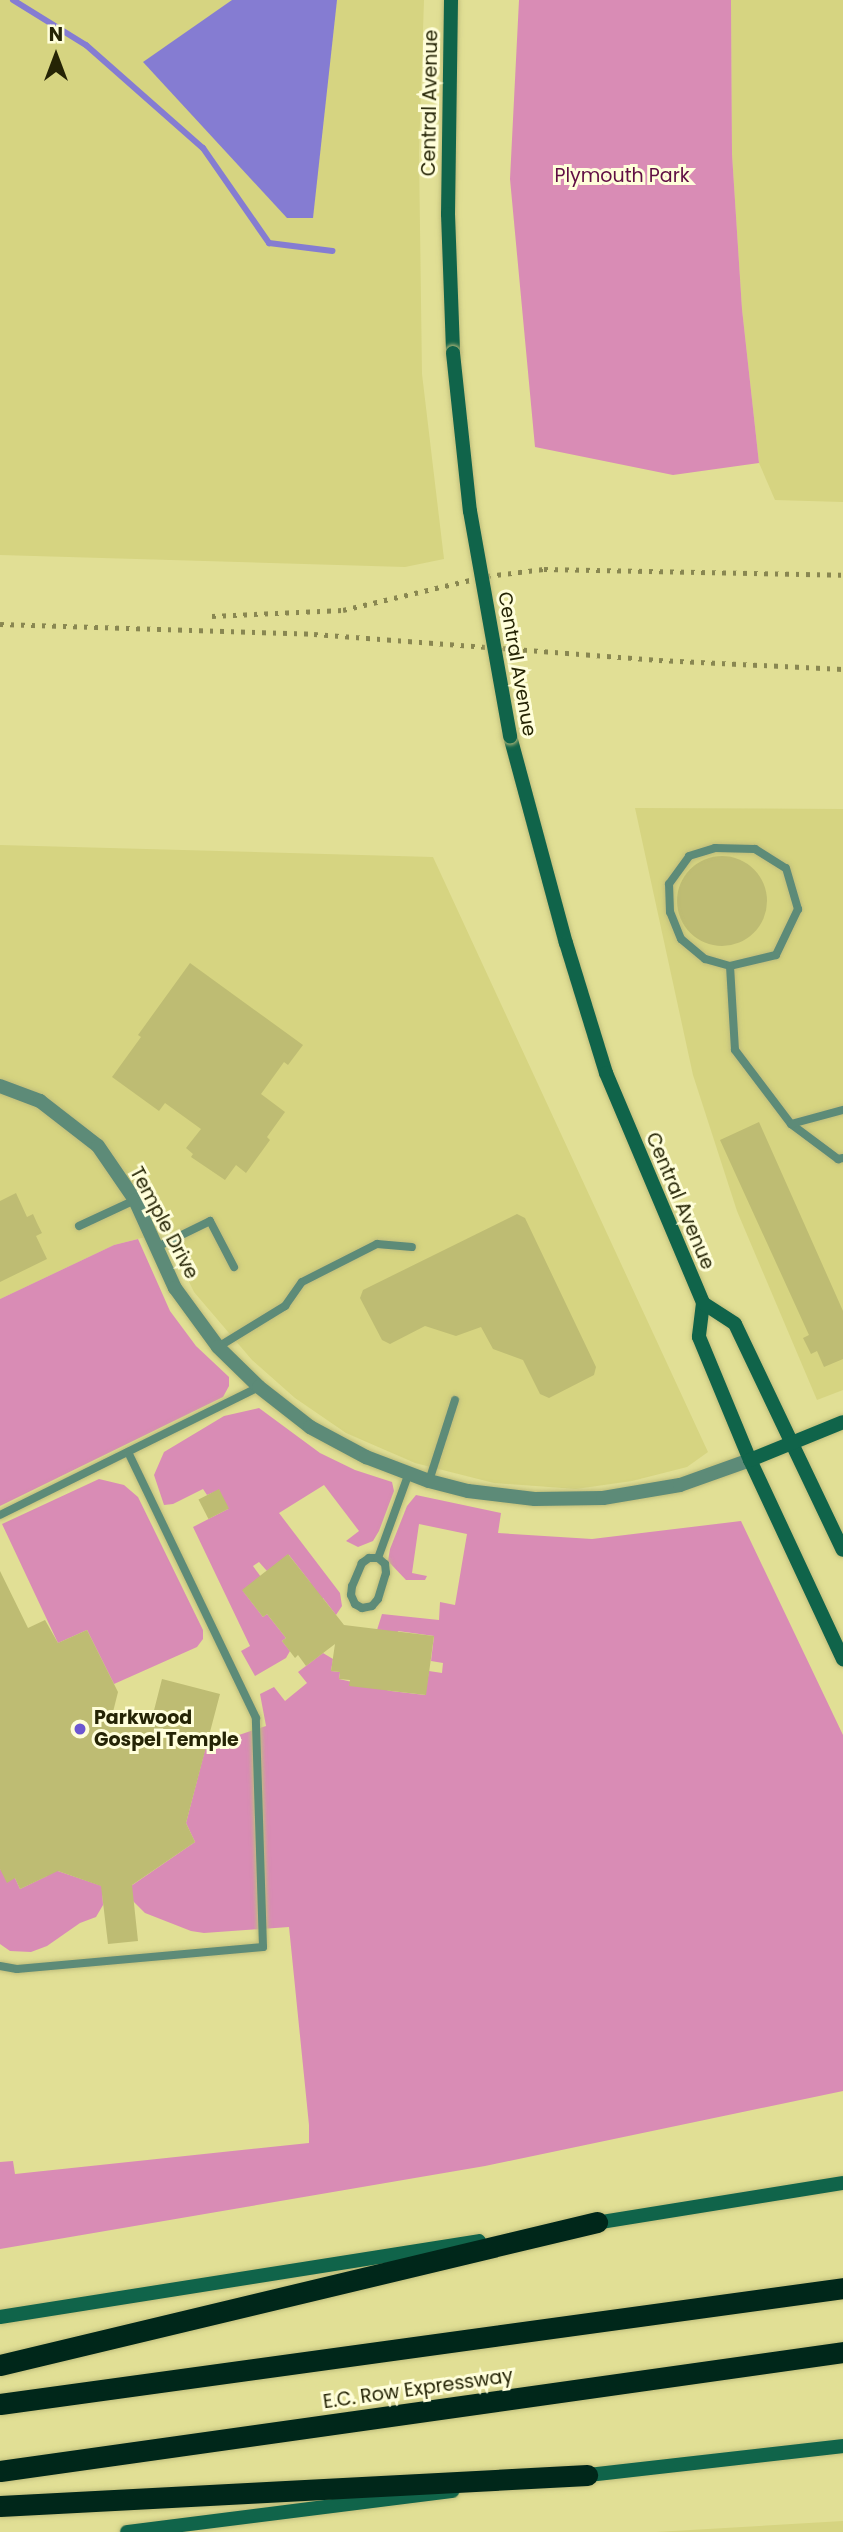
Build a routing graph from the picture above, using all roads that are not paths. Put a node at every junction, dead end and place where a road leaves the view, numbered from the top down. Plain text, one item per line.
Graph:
1 (451, 0) edge
2 (730, 966) junction
3 (0, 1086) edge
4 (843, 1110) edge
5 (791, 1124) junction
6 (843, 1158) edge
7 (135, 1200) junction
8 (79, 1226) dead end
9 (157, 1247) junction
10 (412, 1247) dead end
11 (234, 1267) dead end
12 (703, 1303) junction
13 (218, 1347) junction
14 (259, 1387) junction
15 (455, 1400) dead end
16 (843, 1423) edge
17 (791, 1442) junction
18 (128, 1452) junction
19 (750, 1460) junction
20 (409, 1473) junction
21 (429, 1481) junction
22 (0, 1515) edge
23 (843, 1550) edge
24 (378, 1558) junction
25 (843, 1659) edge
26 (0, 1966) edge
27 (843, 2183) edge
28 (597, 2222) junction
29 (843, 2288) edge
30 (0, 2317) edge
31 (843, 2351) edge
32 (0, 2365) edge
33 (0, 2404) edge
34 (843, 2446) edge
35 (0, 2471) edge
36 (587, 2475) junction
37 (0, 2506) edge
38 (127, 2532) edge

1 - 12 street, Central Avenue, bridge
2 - 2 lane
2 - 5 lane
3 - 7 street, Temple Drive
4 - 5 lane
5 - 6 lane
7 - 8 lane
7 - 9 street, Temple Drive
9 - 11 lane
9 - 13 street, Temple Drive
10 - 13 lane
12 - 17 street
12 - 19 street, Central Avenue
13 - 14 street, Temple Drive
14 - 18 lane
14 - 20 street, Temple Drive
15 - 21 lane
16 - 17 street, Temple Drive
17 - 19 street, Temple Drive
17 - 23 street
18 - 22 lane
18 - 26 lane
19 - 21 street, Temple Drive
19 - 25 street, Central Avenue
20 - 21 street, Temple Drive
20 - 24 lane
24 - 24 lane
27 - 28 street
28 - 30 street
28 - 32 highway
29 - 33 highway
31 - 35 highway, E.C. Row Expressway
34 - 36 street
36 - 37 highway
36 - 38 street

